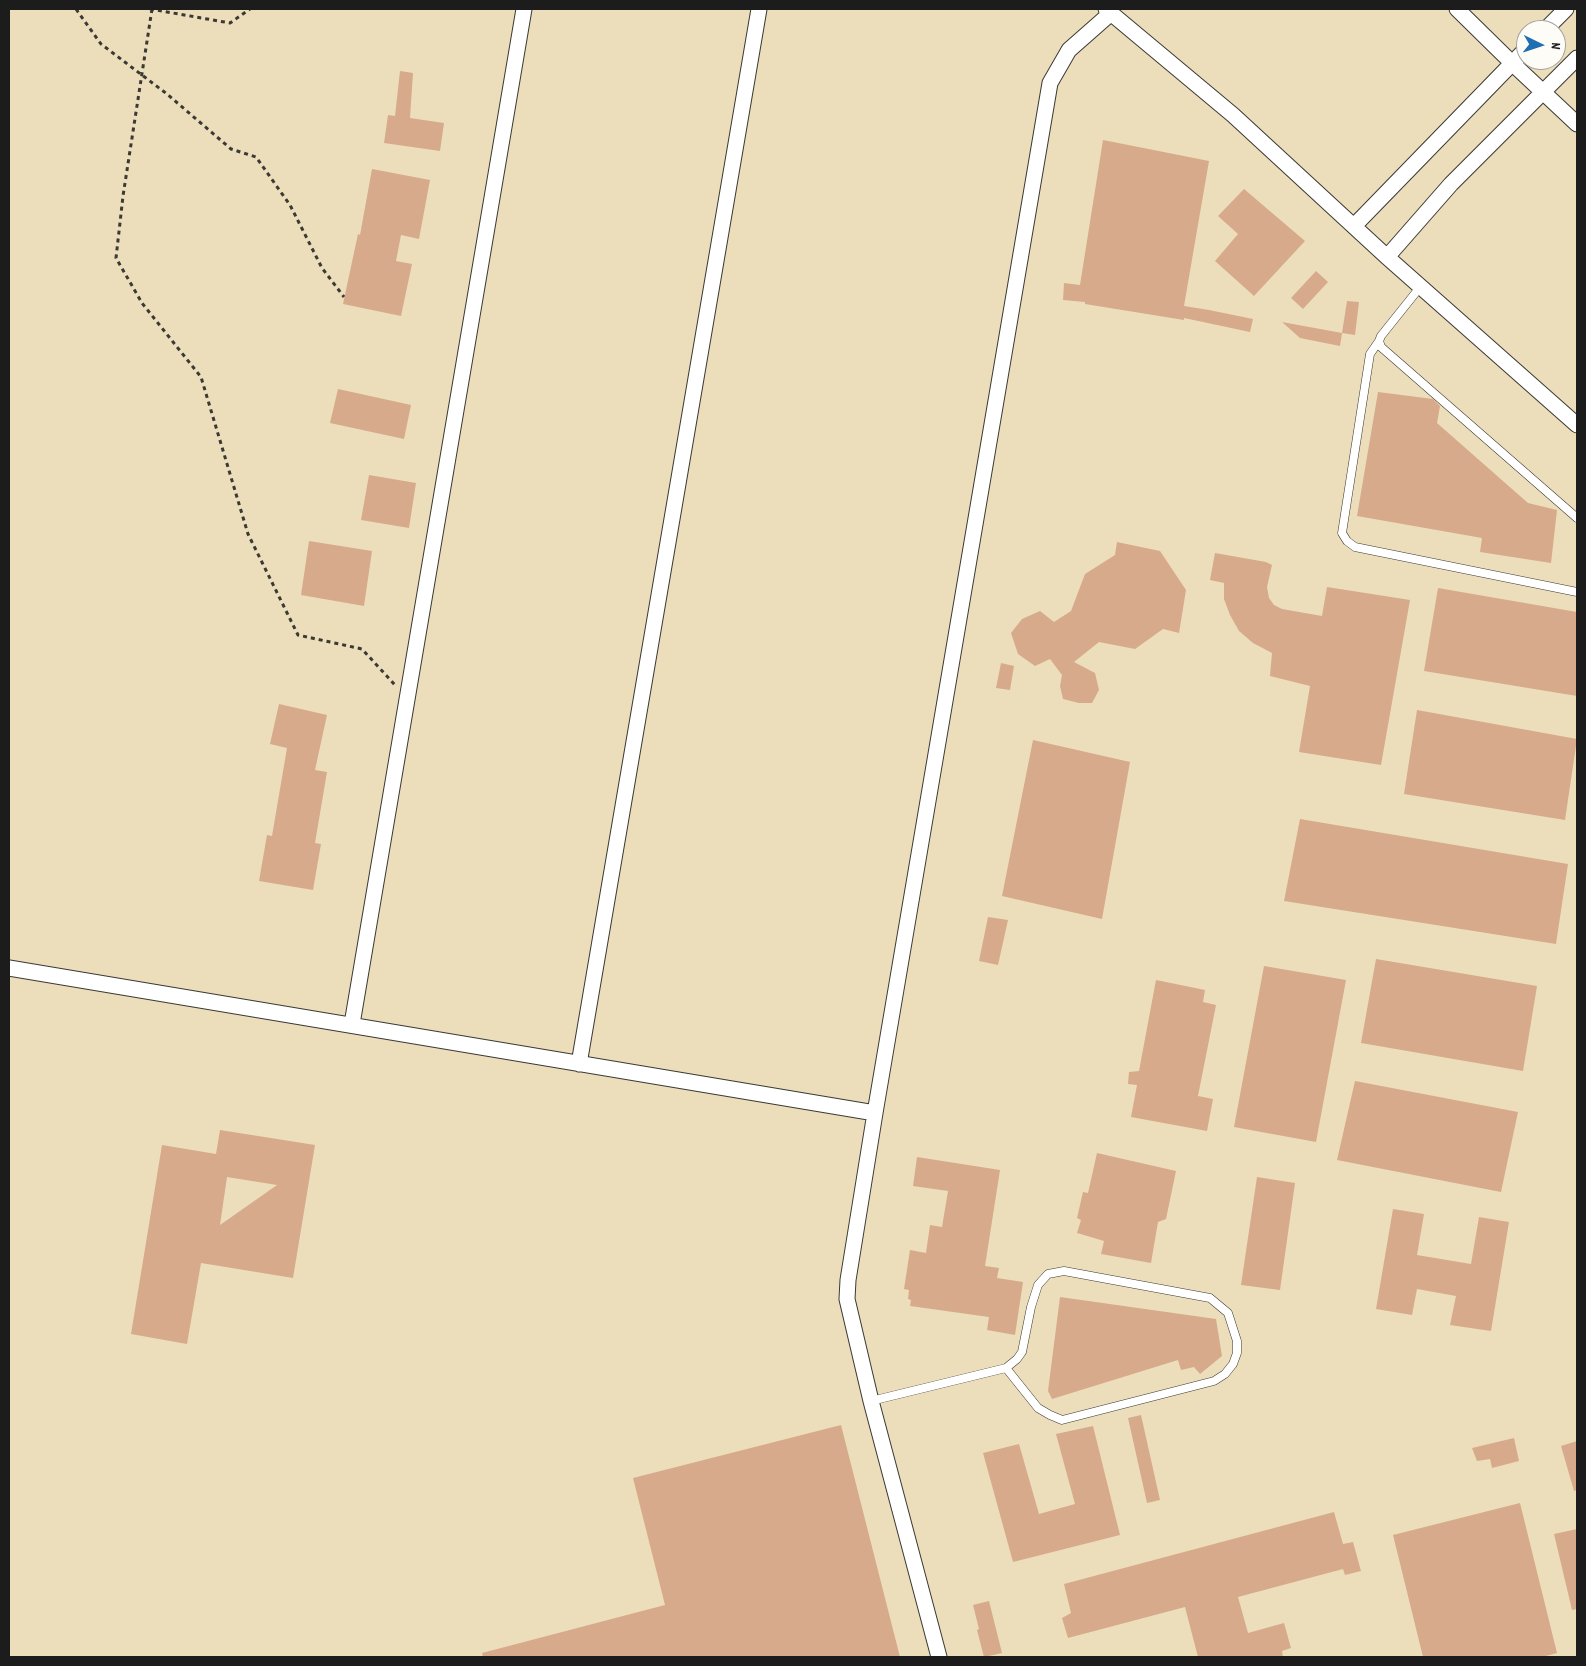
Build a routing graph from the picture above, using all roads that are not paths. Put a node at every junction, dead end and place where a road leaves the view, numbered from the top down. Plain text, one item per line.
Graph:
1 (524, 9) edge
2 (759, 9) edge
3 (1457, 9) edge
4 (1566, 9) edge
5 (1108, 11) edge
6 (1555, 20) edge
7 (1577, 58) edge
8 (1516, 59) edge
9 (1512, 63) junction
10 (1544, 92) junction
11 (1577, 124) edge
12 (1354, 226) junction
13 (1387, 256) junction
14 (1421, 286) junction
15 (1379, 341) junction
16 (1577, 425) edge
17 (1577, 518) edge
18 (1577, 592) edge
19 (9, 968) edge
20 (352, 1024) junction
21 (579, 1064) junction
22 (874, 1113) junction
23 (1006, 1368) junction
24 (871, 1401) junction
25 (939, 1657) edge

1 - 20 street
2 - 21 street
3 - 9 street
4 - 6 street
5 - 12 street
5 - 22 street
7 - 10 street
8 - 9 street
9 - 10 street
9 - 12 street
10 - 11 street
10 - 13 street
12 - 13 street
13 - 14 street
14 - 15 lane
14 - 16 street
15 - 17 lane
15 - 18 lane
19 - 20 street
20 - 21 street
21 - 22 street
22 - 24 street
23 - 23 lane
23 - 24 lane
24 - 25 street

